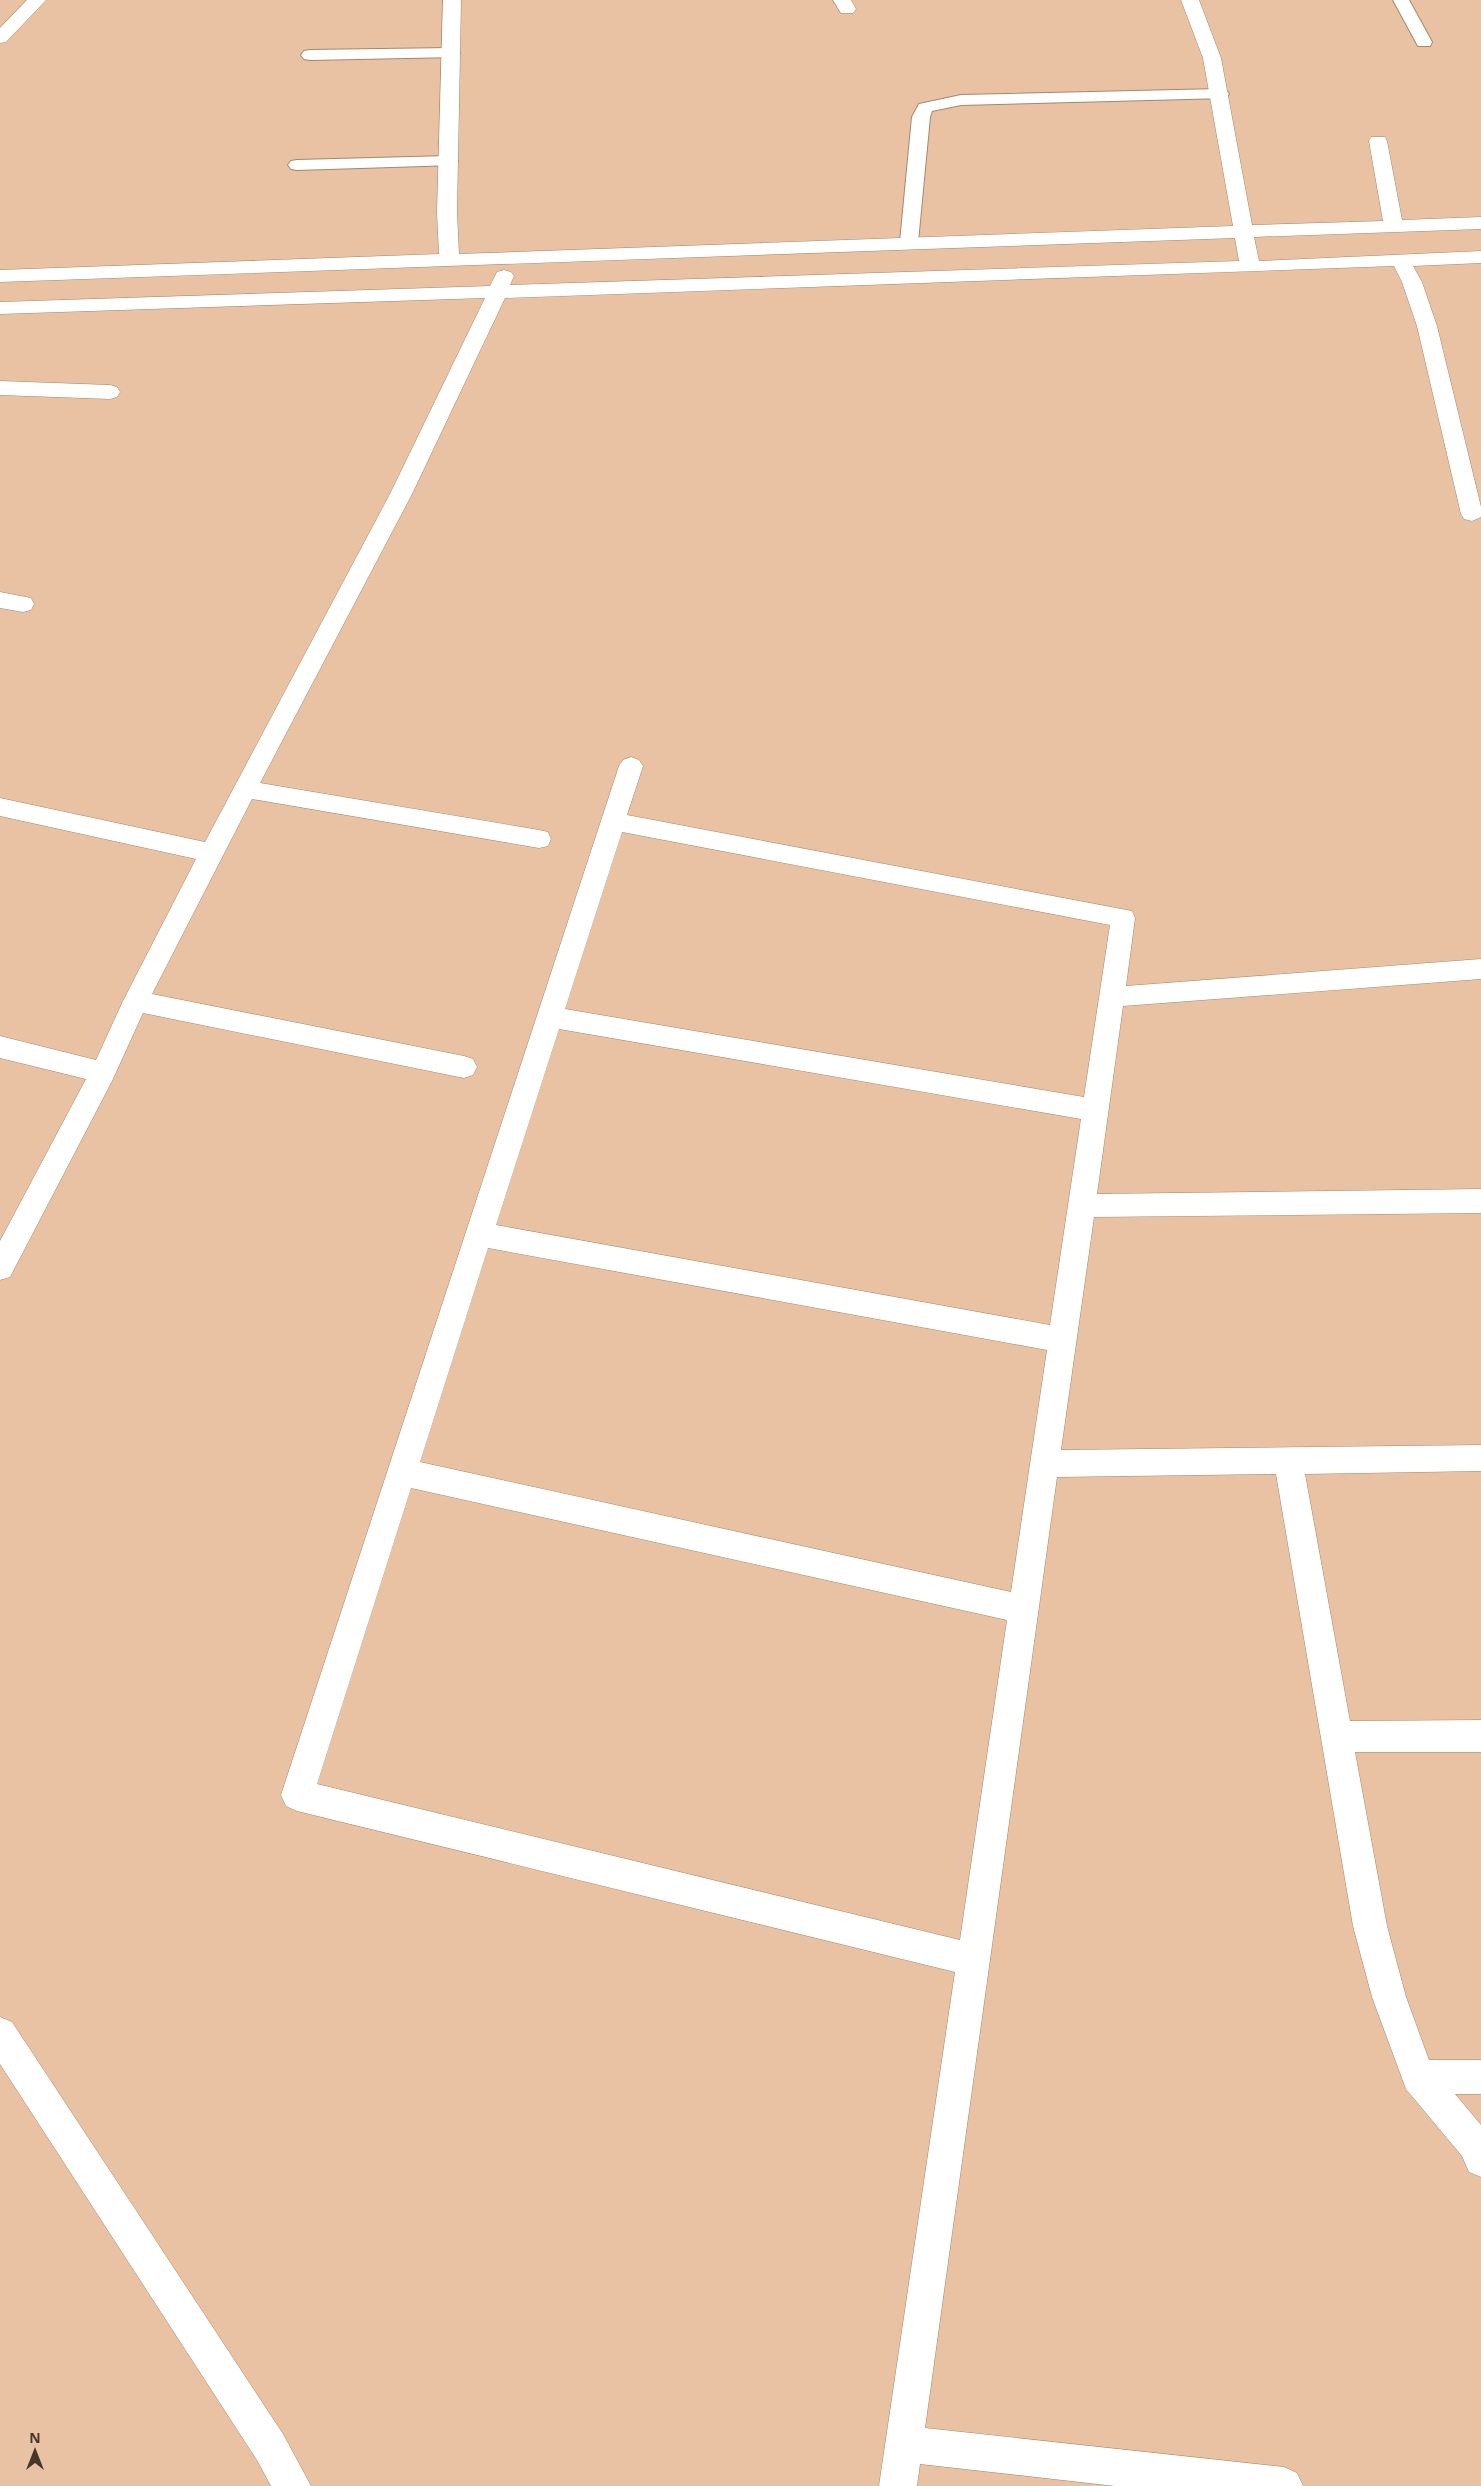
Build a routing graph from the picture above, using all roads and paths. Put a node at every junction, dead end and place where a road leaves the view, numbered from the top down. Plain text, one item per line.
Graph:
1 (37, 0) edge
2 (452, 0) edge
3 (1190, 0) edge
4 (1401, 0) edge
5 (0, 38) edge
6 (1424, 42) dead end
7 (451, 53) junction
8 (310, 55) dead end
9 (1220, 94) junction
10 (1378, 141) dead end
11 (449, 160) junction
12 (297, 165) dead end
13 (1481, 223) edge
14 (1394, 227) junction
15 (1243, 230) junction
16 (909, 242) junction
17 (510, 256) junction
18 (1481, 257) edge
19 (449, 258) junction
20 (1400, 260) junction
21 (1250, 267) junction
22 (0, 276) edge
23 (498, 292) junction
24 (0, 308) edge
25 (0, 388) edge
26 (110, 392) dead end
27 (1472, 514) dead end
28 (0, 600) edge
29 (23, 604) dead end
30 (631, 766) dead end
31 (245, 789) junction
32 (0, 806) edge
33 (612, 821) junction
34 (540, 839) dead end
35 (211, 854) junction
36 (1481, 969) edge
37 (1112, 997) junction
38 (136, 1001) junction
39 (549, 1017) junction
40 (0, 1047) edge
41 (464, 1067) dead end
42 (103, 1072) junction
43 (1095, 1110) junction
44 (1481, 1201) edge
45 (1082, 1206) junction
46 (479, 1234) junction
47 (0, 1268) edge
48 (1062, 1340) junction
49 (1481, 1458) edge
50 (1288, 1460) junction
51 (1044, 1464) junction
52 (401, 1472) junction
53 (1024, 1609) junction
54 (1481, 1736) edge
55 (1337, 1737) junction
56 (973, 1960) junction
57 (0, 2034) edge
58 (1418, 2077) junction
59 (1481, 2077) edge
60 (1481, 2160) edge
61 (904, 2444) junction
62 (292, 2486) edge
63 (898, 2486) edge
64 (1284, 2486) edge

1 - 5 street
2 - 7 street
3 - 9 street
4 - 6 lane
7 - 8 lane
7 - 11 street
9 - 15 street
9 - 16 lane
10 - 14 street
11 - 12 lane
11 - 19 street
13 - 14 street
14 - 15 street
15 - 16 street
15 - 21 street
16 - 17 street
17 - 19 street
17 - 23 street
18 - 20 street
19 - 22 street
20 - 21 street
20 - 27 street
21 - 23 street
23 - 24 street
23 - 31 street
25 - 26 street
28 - 29 street
30 - 33 street
31 - 34 street
31 - 35 street
32 - 35 street
33 - 37 street
33 - 39 street
35 - 38 street
36 - 37 street
37 - 43 street
38 - 41 street
38 - 42 street
39 - 43 street
39 - 46 street
40 - 42 street
42 - 47 street
43 - 45 street
44 - 45 street
45 - 48 street
46 - 48 street
46 - 52 street
48 - 51 street
49 - 50 street
50 - 51 street
50 - 55 street
51 - 53 street
52 - 53 street
52 - 56 street
53 - 56 street
54 - 55 street
55 - 58 street
56 - 61 street
57 - 62 street
58 - 59 street
58 - 60 street
61 - 63 street
61 - 64 street

